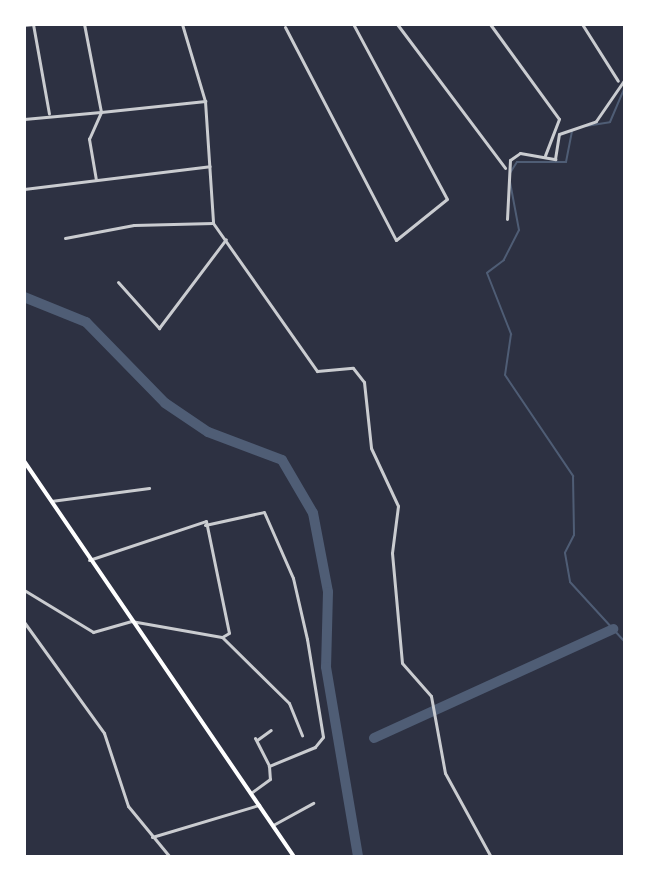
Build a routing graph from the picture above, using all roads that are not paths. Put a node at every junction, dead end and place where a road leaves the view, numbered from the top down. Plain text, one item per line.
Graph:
1 (33, 24) edge
2 (84, 24) edge
3 (182, 24) edge
4 (275, 24) edge
5 (291, 24) edge
6 (353, 24) edge
7 (397, 24) edge
8 (490, 24) edge
9 (582, 24) edge
10 (24, 25) edge
11 (285, 27) junction
12 (625, 79) edge
13 (618, 81) junction
14 (205, 101) junction
15 (101, 112) junction
16 (49, 114) junction
17 (24, 119) edge
18 (545, 156) junction
19 (210, 166) junction
20 (506, 169) junction
21 (96, 180) junction
22 (24, 189) edge
23 (507, 219) dead end
24 (213, 223) junction
25 (65, 238) dead end
26 (226, 239) junction
27 (118, 282) dead end
28 (24, 461) edge
29 (149, 488) dead end
30 (51, 501) junction
31 (205, 525) junction
32 (89, 560) junction
33 (24, 590) edge
34 (131, 621) junction
35 (24, 622) edge
36 (222, 637) junction
37 (271, 730) dead end
38 (302, 735) dead end
39 (269, 766) junction
40 (251, 793) junction
41 (313, 803) dead end
42 (259, 805) junction
43 (273, 825) junction
44 (152, 837) junction
45 (170, 857) edge
46 (294, 857) edge
47 (491, 857) edge

1 - 10 street
1 - 16 street
2 - 15 street
3 - 14 street
4 - 11 street
5 - 11 street
6 - 11 street
7 - 20 street
8 - 18 street
9 - 13 street
12 - 13 street
13 - 18 street
14 - 15 street
14 - 19 street
15 - 16 street
15 - 21 street
16 - 17 street
18 - 20 street
19 - 21 street
19 - 24 street
20 - 23 street
21 - 22 street
24 - 25 street
24 - 26 street
26 - 27 street
26 - 47 street
28 - 30 main road
29 - 30 street
30 - 32 main road
31 - 32 street
31 - 36 street
31 - 39 street
32 - 34 main road
33 - 34 street
34 - 36 street
34 - 40 main road
35 - 44 street
36 - 38 street
37 - 39 street
39 - 40 street
40 - 42 main road
41 - 43 street
42 - 43 main road
42 - 44 street
43 - 46 main road
44 - 45 street

